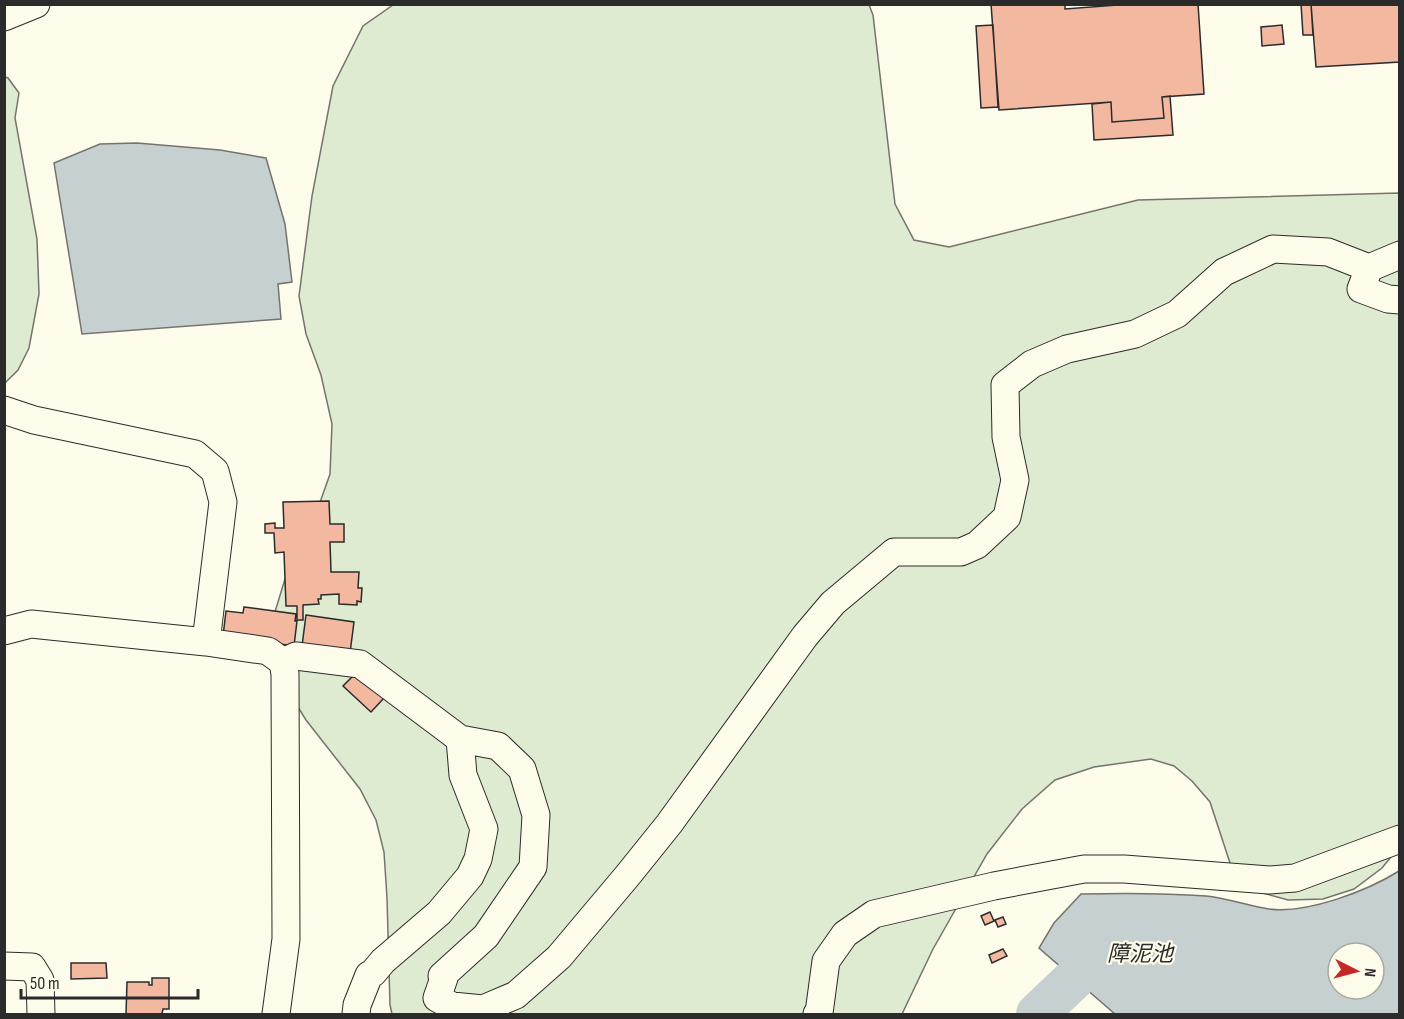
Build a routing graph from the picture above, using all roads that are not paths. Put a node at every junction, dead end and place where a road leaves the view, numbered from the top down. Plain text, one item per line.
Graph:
1 (36, 4) edge
2 (4, 17) edge
3 (1400, 255) edge
4 (1369, 268) junction
5 (1400, 300) edge
6 (4, 410) edge
7 (4, 631) edge
8 (206, 642) junction
9 (283, 662) junction
10 (460, 740) junction
11 (1400, 839) edge
12 (4, 966) edge
13 (41, 1014) edge
14 (276, 1014) edge
15 (356, 1014) edge
16 (817, 1014) edge

1 - 2 street
3 - 4 street
4 - 5 street
4 - 10 street
6 - 8 street
7 - 8 street
8 - 9 street
9 - 10 street
9 - 14 street
10 - 15 street
11 - 16 street
12 - 13 street

